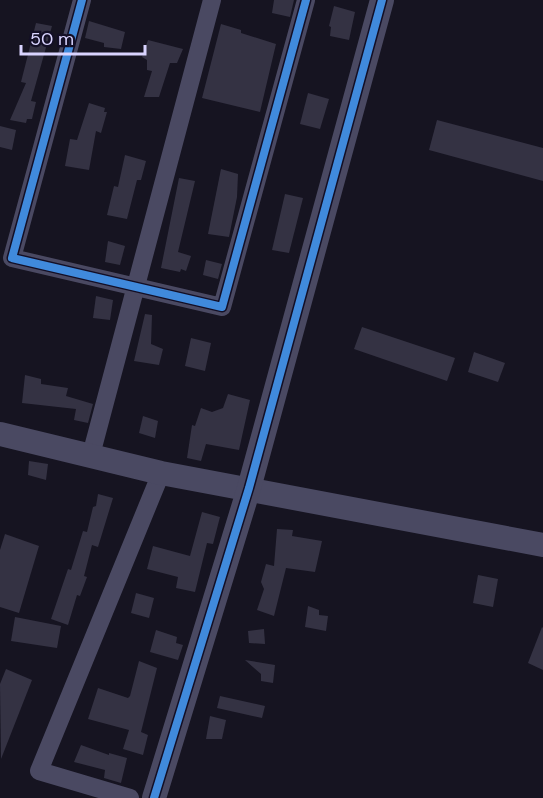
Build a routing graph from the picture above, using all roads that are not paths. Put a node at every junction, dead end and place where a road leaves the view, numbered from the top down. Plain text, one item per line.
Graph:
1 (82, 0) edge
2 (212, 0) edge
3 (306, 0) edge
4 (382, 0) edge
5 (137, 287) junction
6 (0, 434) edge
7 (91, 455) junction
8 (161, 473) junction
9 (249, 488) junction
10 (543, 545) edge
11 (130, 798) edge
12 (154, 798) edge

1 - 5 street
2 - 5 street
3 - 5 street
4 - 9 street
5 - 7 street
6 - 7 street
7 - 8 street
8 - 9 street
8 - 11 street
9 - 10 street
9 - 12 street

